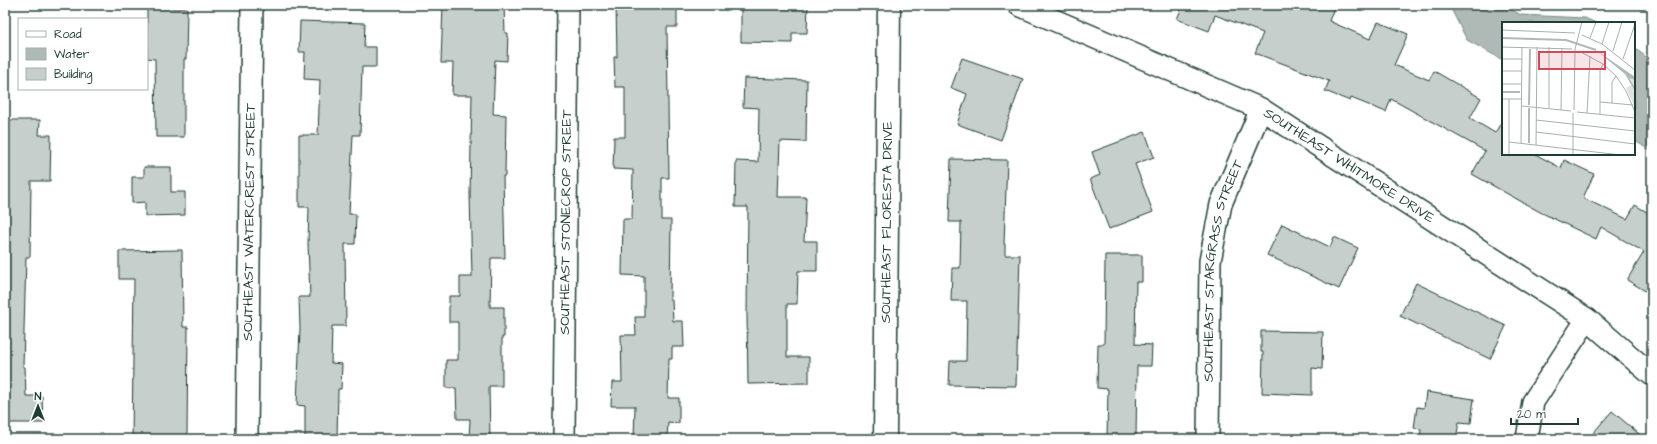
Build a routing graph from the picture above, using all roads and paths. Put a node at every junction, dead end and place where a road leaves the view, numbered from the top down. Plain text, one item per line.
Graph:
1 (252, 5) edge
2 (568, 5) edge
3 (889, 5) edge
4 (1019, 5) edge
5 (1261, 109) junction
6 (1588, 319) junction
7 (1652, 375) edge
8 (247, 439) edge
9 (564, 439) edge
10 (885, 439) edge
11 (1208, 439) edge
12 (1527, 439) edge

1 - 8 street, SOUTHEAST WATERCREST STREET
2 - 9 street, SOUTHEAST STONECROP STREET
3 - 10 street, SOUTHEAST FLORESTA DRIVE
4 - 5 street, SOUTHEAST WHITMORE DRIVE
5 - 6 street, SOUTHEAST WHITMORE DRIVE
5 - 11 street, SOUTHEAST STARGRASS STREET
6 - 7 street, SOUTHEAST WHITMORE DRIVE
6 - 12 street

